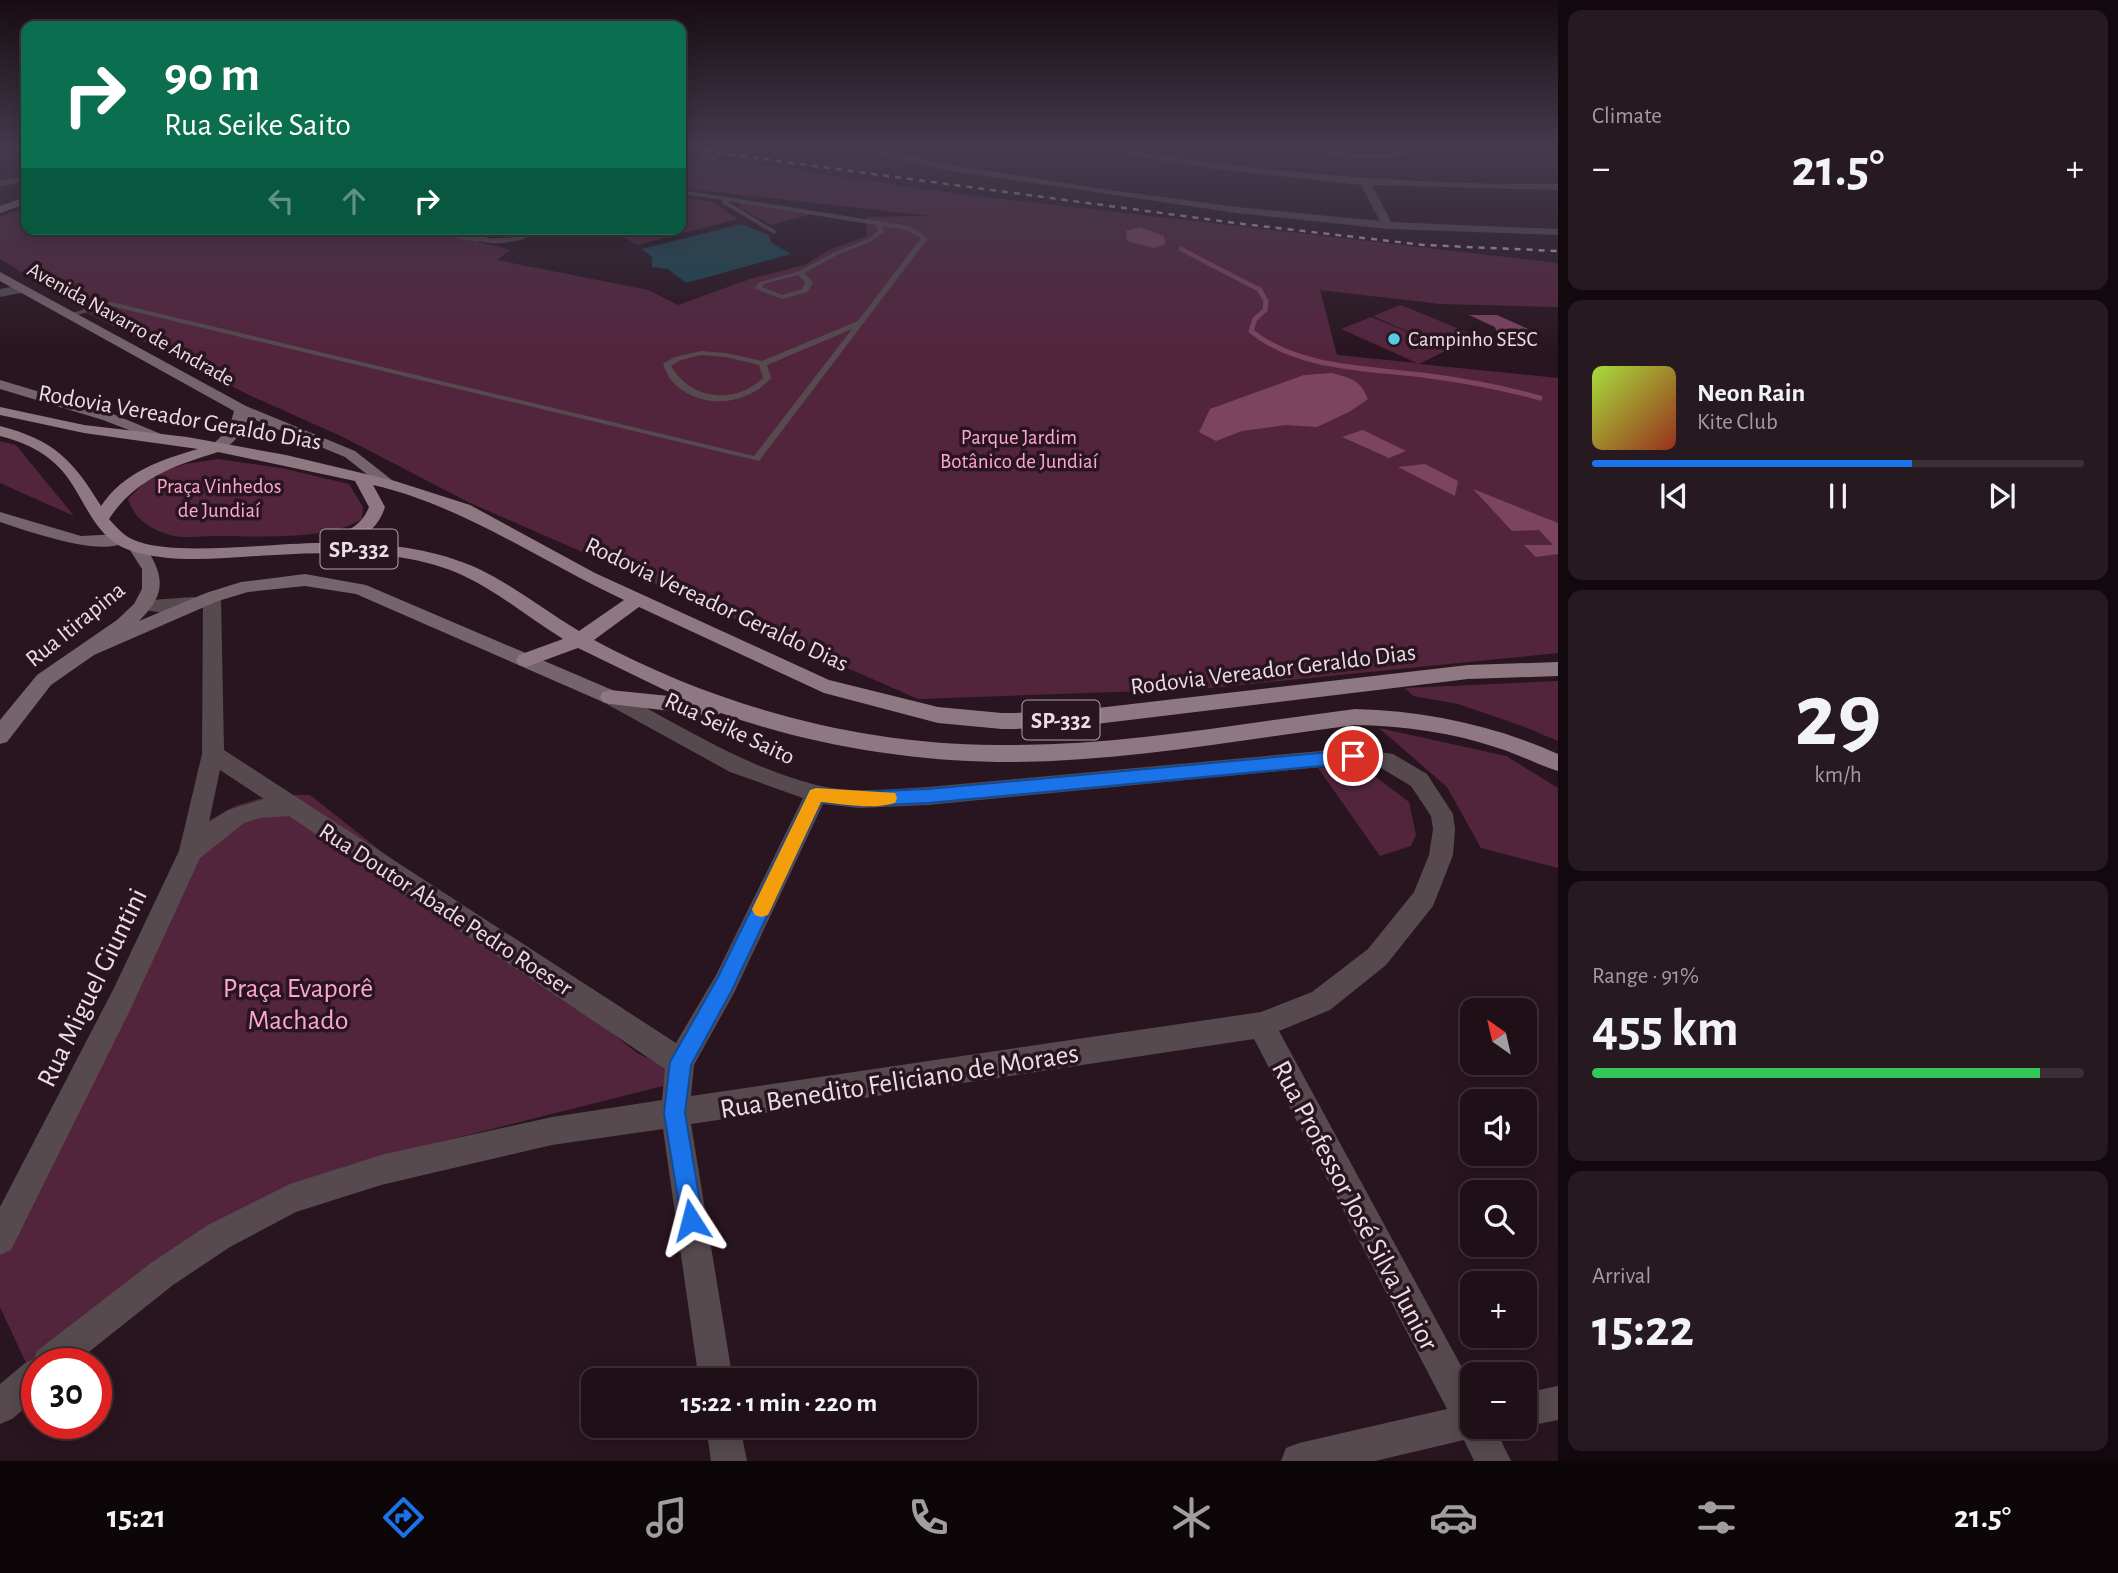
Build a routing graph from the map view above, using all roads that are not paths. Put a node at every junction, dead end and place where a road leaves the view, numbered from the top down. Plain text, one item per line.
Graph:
1 (745, 214) edge
2 (825, 214) edge
3 (1279, 214) edge
4 (1382, 214) edge
5 (877, 222) junction
6 (1388, 226) junction
7 (774, 232) dead end
8 (1558, 232) edge
9 (454, 235) edge
10 (486, 235) edge
11 (529, 235) edge
12 (476, 239) junction
13 (799, 273) junction
14 (0, 276) edge
15 (22, 289) junction
16 (0, 293) edge
17 (69, 315) junction
18 (862, 321) junction
19 (763, 364) junction
20 (0, 384) edge
21 (241, 409) junction
22 (0, 411) edge
23 (0, 430) edge
24 (165, 439) junction
25 (218, 447) junction
26 (359, 476) junction
27 (389, 484) junction
28 (0, 517) edge
29 (101, 519) junction
30 (128, 543) junction
31 (309, 548) junction
32 (637, 599) junction
33 (203, 600) junction
34 (145, 605) junction
35 (580, 641) junction
36 (90, 649) junction
37 (526, 660) junction
38 (1558, 669) edge
39 (610, 697) junction
40 (730, 709) junction
41 (18, 713) junction
42 (0, 728) edge
43 (0, 736) edge
44 (213, 754) junction
45 (1385, 760) joint
46 (1558, 763) edge
47 (816, 794) junction
48 (291, 807) junction
49 (191, 851) junction
50 (1261, 1025) junction
51 (680, 1062) junction
52 (674, 1113) junction
53 (0, 1239) edge
54 (68, 1348) edge
55 (714, 1368) edge
56 (21, 1388) edge
57 (1460, 1398) edge
58 (1558, 1403) edge
59 (0, 1407) edge
60 (1537, 1407) edge
61 (1460, 1424) edge
62 (725, 1438) edge
63 (1482, 1439) edge
64 (729, 1461) edge
65 (1300, 1461) edge
66 (1493, 1461) edge

1 - 7 lane
2 - 5 lane
3 - 6 street
4 - 6 street
5 - 13 lane
5 - 18 lane
6 - 8 street
9 - 12 street
10 - 12 street
11 - 12 lane
13 - 13 lane
14 - 15 main road, Avenida Navarro de Andrade
15 - 16 street
15 - 17 main road, Avenida Navarro de Andrade
17 - 18 lane
17 - 21 main road, Avenida Navarro de Andrade
18 - 19 lane
19 - 19 lane
20 - 24 main road
21 - 25 main road, Avenida Navarro de Andrade
21 - 27 main road, Avenida Navarro de Andrade
22 - 24 main road, Rodovia Vereador Geraldo Dias / SP-332
23 - 29 main road, Rodovia Vereador Geraldo Dias
24 - 25 main road, Rodovia Vereador Geraldo Dias / SP-332
25 - 26 main road, Rodovia Vereador Geraldo Dias / SP-332
25 - 29 main road
26 - 27 main road, Rodovia Vereador Geraldo Dias / SP-332
26 - 31 main road
27 - 32 main road, Rodovia Vereador Geraldo Dias / SP-332
28 - 30 main road
29 - 30 main road, Rodovia Vereador Geraldo Dias
30 - 31 main road, SP-332
30 - 34 main road, Rua Itirapina
31 - 35 main road, SP-332
32 - 35 main road
32 - 38 main road, Rodovia Vereador Geraldo Dias / SP-332
33 - 34 street
33 - 36 main road, Rua Seike Saito
33 - 37 main road, Rua Seike Saito
33 - 44 street, Rua Miguel Giuntini
34 - 36 main road, Rua Itirapina
35 - 37 main road
35 - 40 main road, SP-332
36 - 41 main road, Rua Itirapina
37 - 39 main road, Rua Seike Saito
39 - 40 main road
39 - 47 street, Rua Seike Saito
40 - 46 main road, SP-332
41 - 42 street
41 - 43 main road, Rua Itirapina
44 - 48 street, Rua Doutor Abade Pedro Roeser
44 - 49 street, Rua Miguel Giuntini
45 - 47 street, Rua Seike Saito
45 - 50 street, Rua Benedito Feliciano de Moraes
47 - 51 street
48 - 49 street
48 - 51 street, Rua Doutor Abade Pedro Roeser
49 - 53 street, Rua Miguel Giuntini
50 - 52 street, Rua Benedito Feliciano de Moraes
50 - 57 street, Rua Professor José Silva Junior
51 - 52 street
52 - 54 street, Rua Benedito Feliciano de Moraes
52 - 55 street
56 - 59 street
58 - 60 street
61 - 65 street
62 - 64 street
63 - 66 street

